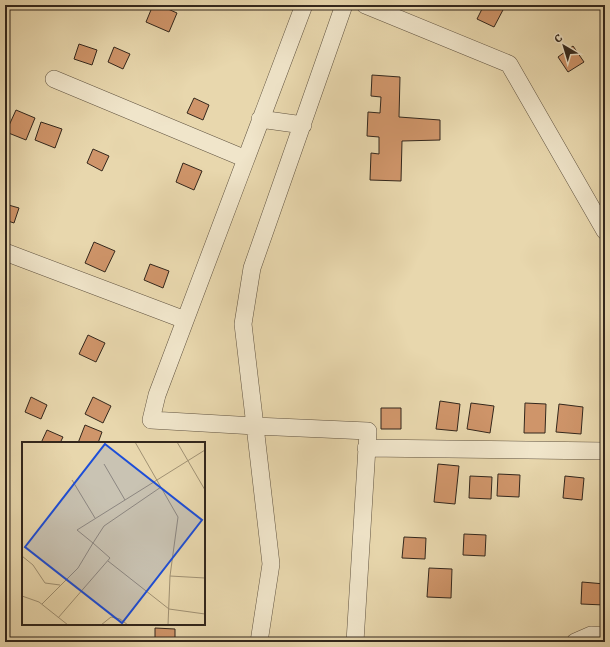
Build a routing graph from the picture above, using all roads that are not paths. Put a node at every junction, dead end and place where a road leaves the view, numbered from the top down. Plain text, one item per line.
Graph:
1 (304, 5) edge
2 (344, 5) edge
3 (366, 5) edge
4 (54, 80) dead end
5 (260, 119) junction
6 (303, 125) junction
7 (246, 159) junction
8 (605, 231) edge
9 (5, 252) edge
10 (185, 320) junction
11 (255, 426) junction
12 (366, 448) junction
13 (605, 451) edge
14 (605, 636) edge
15 (259, 642) edge
16 (356, 642) edge
17 (575, 642) edge

1 - 5 lane
2 - 6 lane
3 - 8 lane
4 - 7 lane
5 - 6 lane
5 - 7 lane
6 - 11 lane
7 - 10 lane
9 - 10 lane
10 - 11 lane
11 - 12 lane
11 - 15 lane
12 - 13 lane
12 - 16 lane
14 - 17 lane

